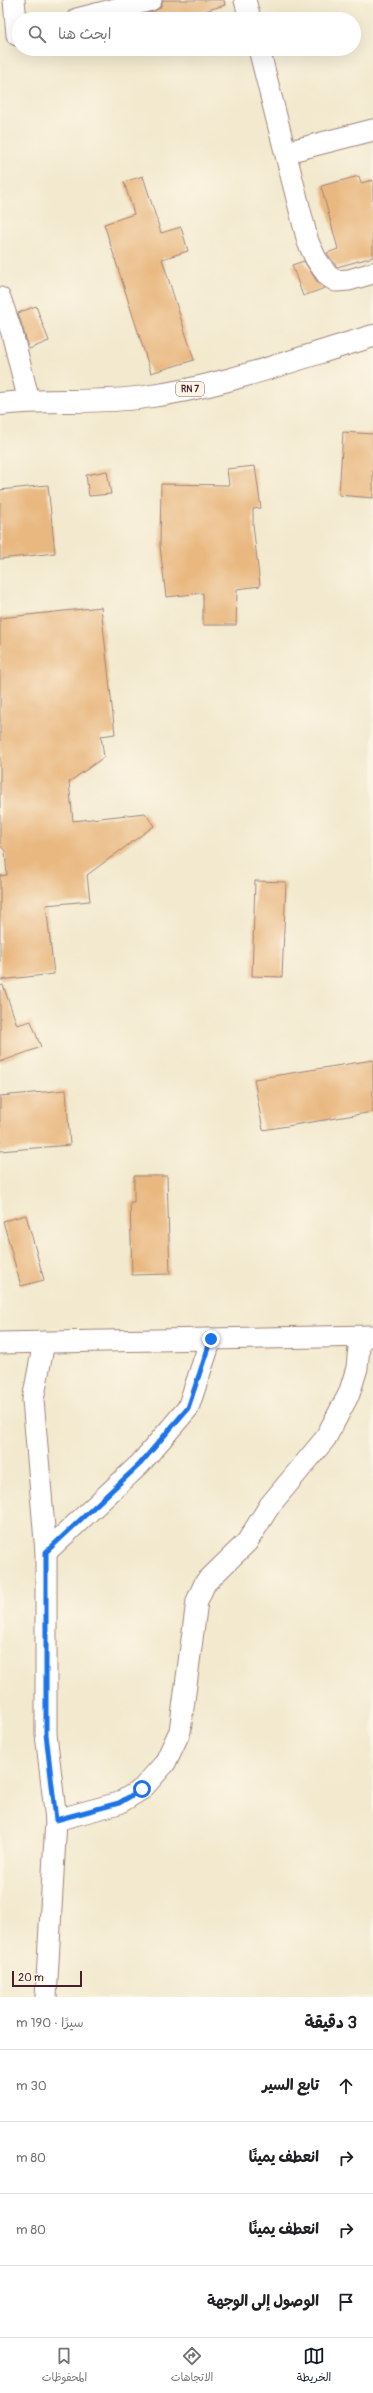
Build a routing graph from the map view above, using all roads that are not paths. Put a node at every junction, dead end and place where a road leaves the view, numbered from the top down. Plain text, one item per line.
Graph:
1 (14, 0) edge
2 (150, 0) edge
3 (245, 0) edge
4 (126, 3) edge
5 (13, 12) edge
6 (98, 12) edge
7 (248, 12) edge
8 (261, 56) edge
9 (373, 130) edge
10 (287, 152) junction
11 (373, 273) edge
12 (0, 298) edge
13 (6, 334) edge
14 (373, 336) edge
15 (29, 401) junction
16 (0, 404) edge
17 (366, 1337) edge
18 (211, 1339) junction
19 (44, 1342) junction
20 (0, 1343) edge
21 (46, 1552) junction
22 (56, 1820) junction
23 (46, 1997) edge

1 - 5 street
2 - 4 street
3 - 7 street
4 - 6 street
8 - 10 street
9 - 10 street
10 - 11 street
12 - 13 street
13 - 15 street
14 - 15 main road, RN 7
15 - 16 main road, RN 7
17 - 18 street
17 - 22 street
18 - 19 street
18 - 21 street
19 - 20 street
19 - 21 street
21 - 22 street
22 - 23 street

